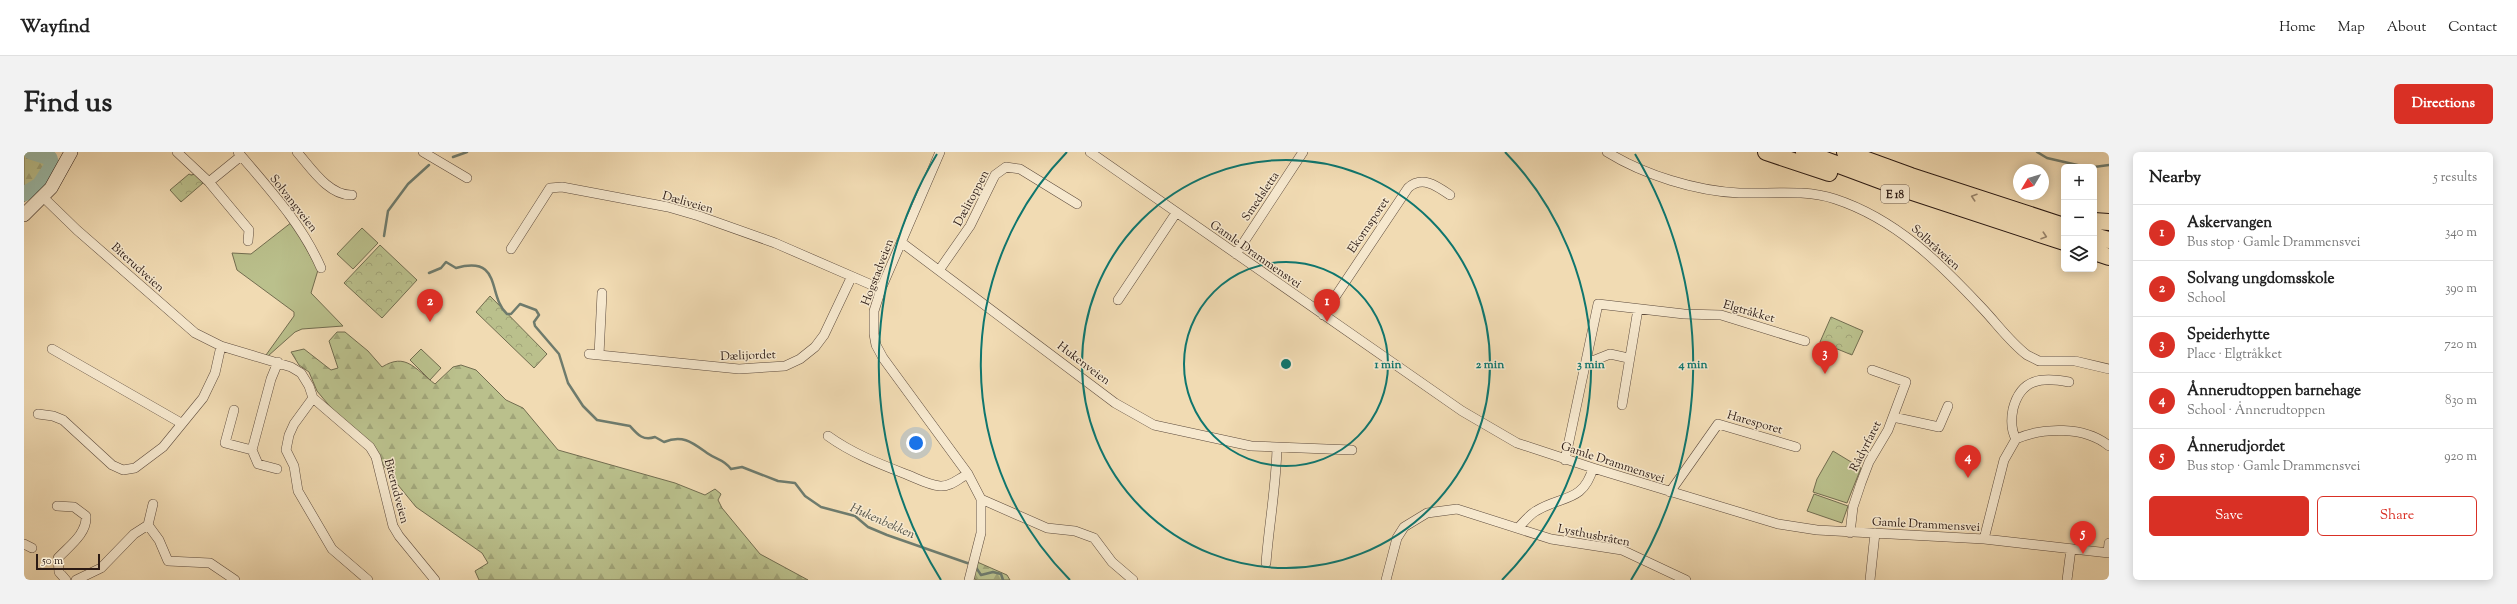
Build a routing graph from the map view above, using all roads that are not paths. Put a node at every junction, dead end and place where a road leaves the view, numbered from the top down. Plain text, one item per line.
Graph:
1 (71, 152) edge
2 (177, 152) edge
3 (297, 152) edge
4 (423, 152) edge
5 (940, 152) edge
6 (1090, 152) edge
7 (1303, 152) edge
8 (1607, 152) edge
9 (1766, 152) edge
10 (1804, 152) edge
11 (1845, 152) edge
12 (239, 154) edge
13 (467, 178) dead end
14 (209, 182) junction
15 (352, 195) dead end
16 (1450, 195) dead end
17 (43, 197) junction
18 (1077, 204) dead end
19 (1997, 204) junction
20 (1176, 213) junction
21 (24, 214) edge
22 (2061, 215) edge
23 (2097, 221) edge
24 (2109, 222) edge
25 (2061, 225) edge
26 (2025, 230) junction
27 (2097, 237) edge
28 (2109, 240) edge
29 (248, 241) dead end
30 (2061, 241) edge
31 (901, 242) junction
32 (511, 249) dead end
33 (2097, 253) edge
34 (1236, 254) junction
35 (2109, 257) edge
36 (321, 268) dead end
37 (940, 270) junction
38 (851, 278) junction
39 (881, 289) junction
40 (602, 293) dead end
41 (1118, 300) dead end
42 (1638, 309) junction
43 (1323, 315) junction
44 (1805, 341) dead end
45 (221, 346) junction
46 (52, 349) dead end
47 (589, 354) dead end
48 (599, 355) junction
49 (1628, 358) junction
50 (1586, 361) junction
51 (278, 362) junction
52 (2109, 369) edge
53 (1872, 370) dead end
54 (2069, 382) dead end
55 (313, 398) junction
56 (1622, 405) dead end
57 (1948, 406) dead end
58 (234, 410) dead end
59 (38, 414) dead end
60 (1893, 417) junction
61 (181, 423) junction
62 (828, 436) dead end
63 (2016, 439) junction
64 (2109, 446) edge
65 (1796, 447) dead end
66 (1276, 448) junction
67 (252, 450) junction
68 (1352, 450) dead end
69 (1565, 460) junction
70 (1593, 468) junction
71 (277, 469) dead end
72 (968, 474) junction
73 (1670, 492) junction
74 (981, 499) junction
75 (153, 504) dead end
76 (57, 506) dead end
77 (148, 525) junction
78 (1518, 528) junction
79 (1850, 533) junction
80 (1875, 533) junction
81 (1984, 540) junction
82 (2109, 543) edge
83 (2071, 549) junction
84 (2109, 553) edge
85 (1266, 564) dead end
86 (66, 580) edge
87 (76, 580) edge
88 (235, 580) edge
89 (368, 580) edge
90 (435, 580) edge
91 (969, 580) edge
92 (1133, 580) edge
93 (1386, 580) edge
94 (1686, 580) edge
95 (1870, 580) edge
96 (2067, 580) edge

1 - 17 main road
2 - 14 street
3 - 15 street
4 - 13 street
5 - 31 street, Hogstadveien
6 - 20 street, Gamle Drammensvei
7 - 34 street, Smedsletta
8 - 52 street, Solbråveien
9 - 26 highway, E 18
10 - 26 highway, E 18
19 -> 11 highway, E 18
12 - 14 street, Solvangveien
12 - 36 street, Solvangveien
14 - 29 street
16 - 43 street, Ekornsporet
17 - 21 main road
17 - 45 street, Biterudveien
18 - 37 street, Dælitoppen
19 - 22 highway, E 18
19 - 25 highway, E 18
20 - 34 street, Gamle Drammensvei
20 - 41 street
23 - 24 highway
26 -> 30 highway, E 18
27 - 28 highway
31 - 37 street, Hukenveien
31 - 39 street, Hogstadveien
32 - 38 street, Dæliveien
33 - 35 highway
34 - 43 street, Gamle Drammensvei
37 - 66 street, Hukenveien
38 - 39 street, Dæliveien
38 - 48 street, Dælijordet
39 - 72 street, Hogstadveien
40 - 48 street
42 - 44 street, Elgtråkket
42 - 49 street
42 - 50 street, Elgtråkket
43 - 69 street, Gamle Drammensvei
45 - 51 street, Biterudveien
45 - 61 street
46 - 61 street
47 - 48 street, Dælijordet
49 - 50 street
49 - 56 street
50 - 69 street, Elgtråkket
51 - 55 street, Biterudveien
51 - 67 street
53 - 60 street, Rådyrfaret
54 - 63 street
55 - 89 street
55 - 90 street, Biterudveien
57 - 60 street, Rådyrfaret
58 - 67 street
59 - 61 street
60 - 79 street, Rådyrfaret
62 - 72 street
63 - 64 street
63 - 81 street
65 - 73 street, Haresporet
66 - 68 street, Hukenveien
66 - 85 street
67 - 71 street
69 - 70 street, Gamle Drammensvei
70 - 73 street, Gamle Drammensvei
70 - 78 street
72 - 74 street, Hogstadveien
73 - 79 street, Gamle Drammensvei
74 - 91 street, Hogstadveien
74 - 92 street
75 - 77 street
76 - 86 street
77 - 87 street
77 - 88 street
78 - 93 street, Lysthusbråten
78 - 94 street, Lysthusbråten
79 - 80 street, Gamle Drammensvei
80 - 81 street, Gamle Drammensvei
80 - 95 street
81 - 83 street, Gamle Drammensvei
82 - 84 street
83 - 84 street, Gamle Drammensvei
83 - 96 street

